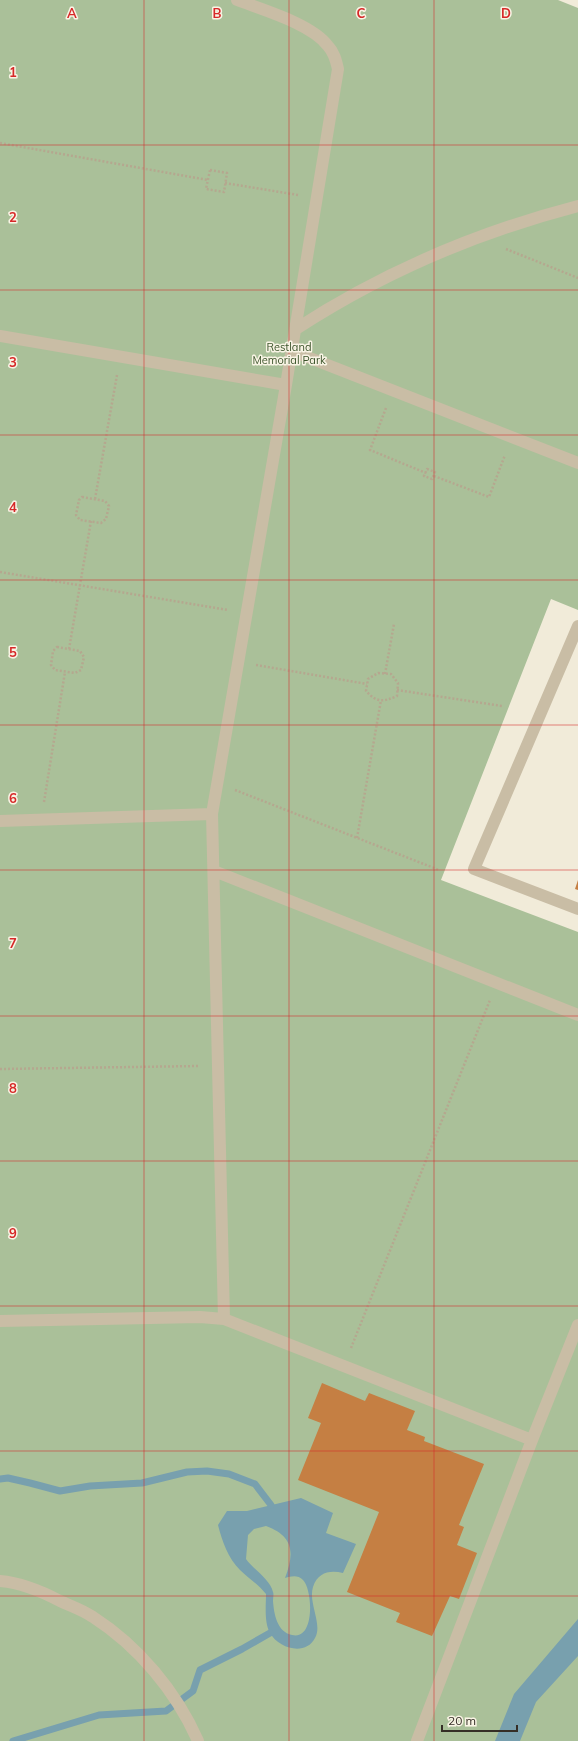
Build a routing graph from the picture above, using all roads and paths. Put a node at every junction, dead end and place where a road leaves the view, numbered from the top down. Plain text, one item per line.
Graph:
1 (237, 0) edge
2 (0, 143) edge
3 (208, 180) junction
4 (225, 183) junction
5 (317, 198) junction
6 (578, 206) edge
7 (478, 237) junction
8 (578, 278) edge
9 (296, 329) junction
10 (0, 336) edge
11 (292, 351) junction
12 (120, 357) junction
13 (286, 385) junction
14 (388, 402) dead end
15 (507, 448) dead end
16 (578, 463) edge
17 (426, 473) junction
18 (434, 476) junction
19 (95, 499) junction
20 (90, 521) junction
21 (0, 572) edge
22 (80, 585) junction
23 (247, 613) junction
24 (394, 624) dead end
25 (578, 626) edge
26 (69, 649) junction
27 (238, 662) junction
28 (65, 672) junction
29 (385, 674) junction
30 (368, 684) junction
31 (398, 690) junction
32 (381, 700) junction
33 (502, 706) dead end
34 (216, 783) junction
35 (212, 814) junction
36 (41, 819) junction
37 (0, 821) edge
38 (357, 838) junction
39 (439, 870) dead end
40 (214, 871) junction
41 (578, 909) edge
42 (497, 983) junction
43 (578, 1014) edge
44 (218, 1066) junction
45 (0, 1068) edge
46 (224, 1319) junction
47 (0, 1321) edge
48 (578, 1326) edge
49 (344, 1366) junction
50 (532, 1440) junction
51 (0, 1581) edge
52 (198, 1741) edge
53 (417, 1741) edge

1 - 5 lane
2 - 3 path
3 - 4 path
3 - 4 path
4 - 5 path
5 - 9 lane
6 - 7 lane
7 - 8 path
7 - 9 lane
9 - 11 lane
10 - 12 lane
11 - 13 lane
11 - 16 lane
12 - 13 lane
12 - 19 path
13 - 23 lane
14 - 17 path
15 - 18 path
17 - 18 path
17 - 18 path
19 - 20 path
19 - 20 path
20 - 22 path
21 - 22 path
22 - 23 path
22 - 26 path
23 - 27 lane
24 - 29 path
25 - 41 lane
26 - 28 path
26 - 28 path
27 - 30 path
27 - 34 lane
28 - 36 path
29 - 30 path
29 - 31 path
30 - 32 path
31 - 32 path
31 - 33 path
32 - 38 path
34 - 35 lane
34 - 38 path
35 - 36 lane
35 - 40 lane
36 - 37 lane
38 - 39 path
40 - 42 lane
40 - 44 lane
42 - 43 lane
42 - 49 path
44 - 45 path
44 - 46 lane
46 - 47 lane
46 - 49 lane
48 - 50 lane
49 - 50 lane
50 - 53 lane
51 - 52 lane

